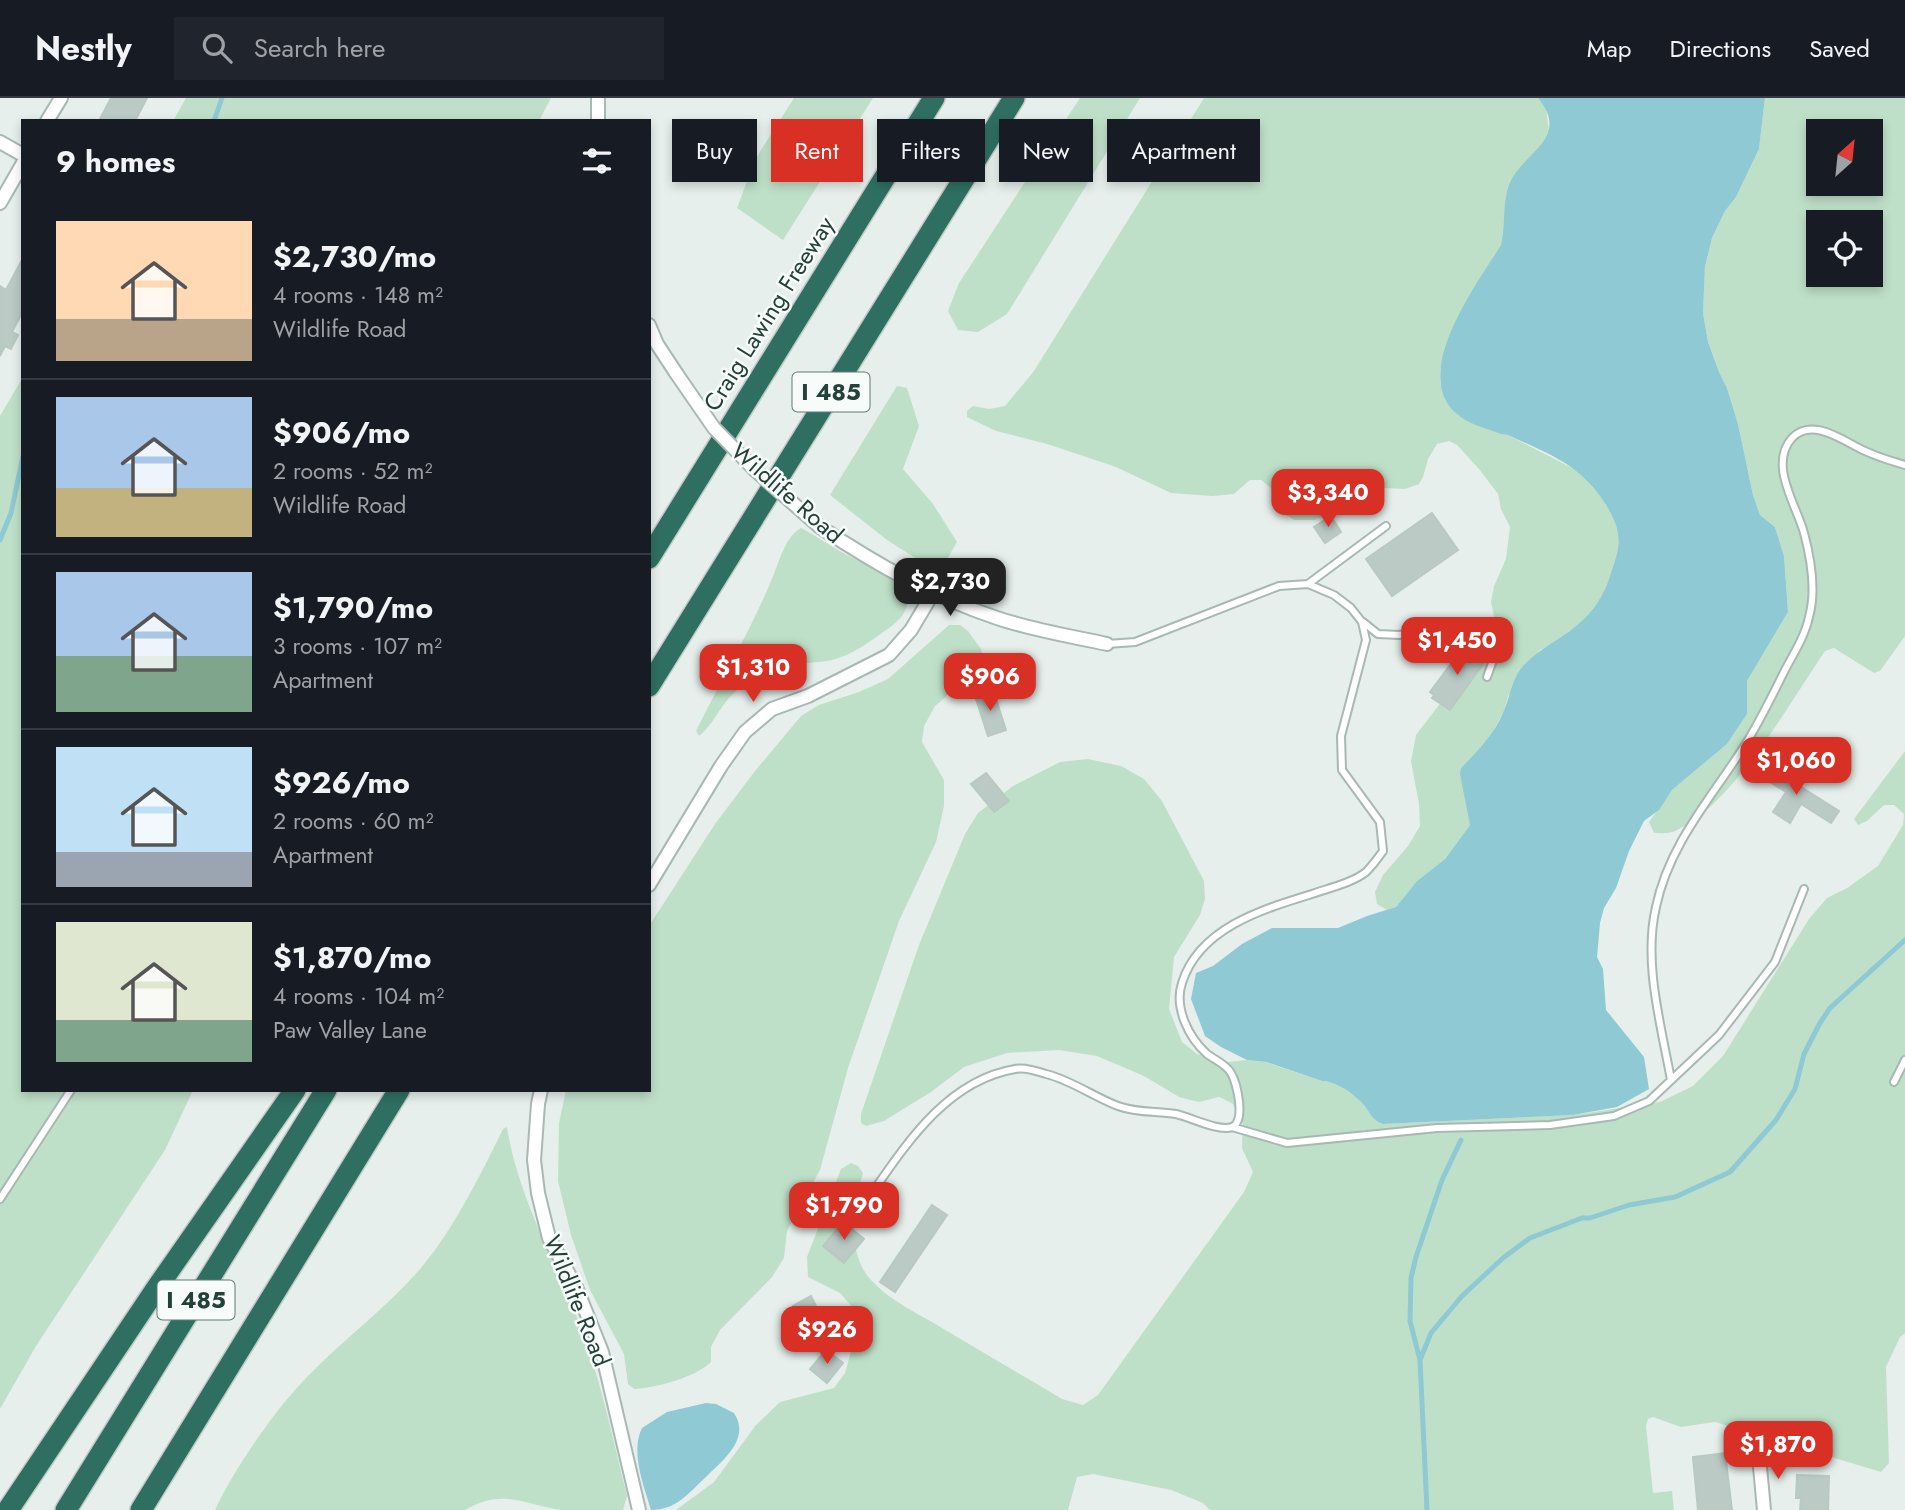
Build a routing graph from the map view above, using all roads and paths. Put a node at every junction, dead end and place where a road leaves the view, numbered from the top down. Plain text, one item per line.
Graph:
1 (61, 98) edge
2 (598, 98) edge
3 (934, 98) edge
4 (1014, 98) edge
5 (48, 119) edge
6 (598, 119) edge
7 (0, 142) edge
8 (21, 154) edge
9 (21, 166) edge
10 (0, 203) edge
11 (651, 330) edge
12 (1905, 465) edge
13 (1386, 526) dead end
14 (651, 555) edge
15 (1308, 584) junction
16 (933, 593) junction
17 (1362, 622) junction
18 (1107, 644) joint
19 (1487, 677) dead end
20 (651, 683) edge
21 (651, 883) edge
22 (1804, 889) dead end
23 (1905, 1060) edge
24 (1671, 1080) junction
25 (1894, 1082) dead end
26 (70, 1092) edge
27 (294, 1092) edge
28 (325, 1092) edge
29 (398, 1092) edge
30 (541, 1092) edge
31 (1232, 1127) junction
32 (0, 1199) edge
33 (865, 1203) dead end
34 (1759, 1456) dead end
35 (8, 1510) edge
36 (66, 1510) edge
37 (141, 1510) edge
38 (639, 1510) edge
39 (1764, 1510) edge

1 - 5 street
2 - 6 street
3 - 14 highway, Craig Lawing Freeway / I 485
4 - 20 highway, I 485
7 - 8 street
9 - 10 street
11 - 16 street, Wildlife Road, bridge
12 - 24 lane
13 - 15 lane
15 - 17 lane
15 - 18 lane
16 - 18 street, Wildlife Road
16 - 21 street
17 - 19 lane
17 - 31 lane
22 - 24 lane
23 - 25 lane
24 - 31 lane
26 - 32 lane
27 - 35 highway
28 - 36 highway, I 485
29 - 37 highway, I 485
30 - 38 street, Wildlife Road
31 - 33 lane
34 - 39 street

